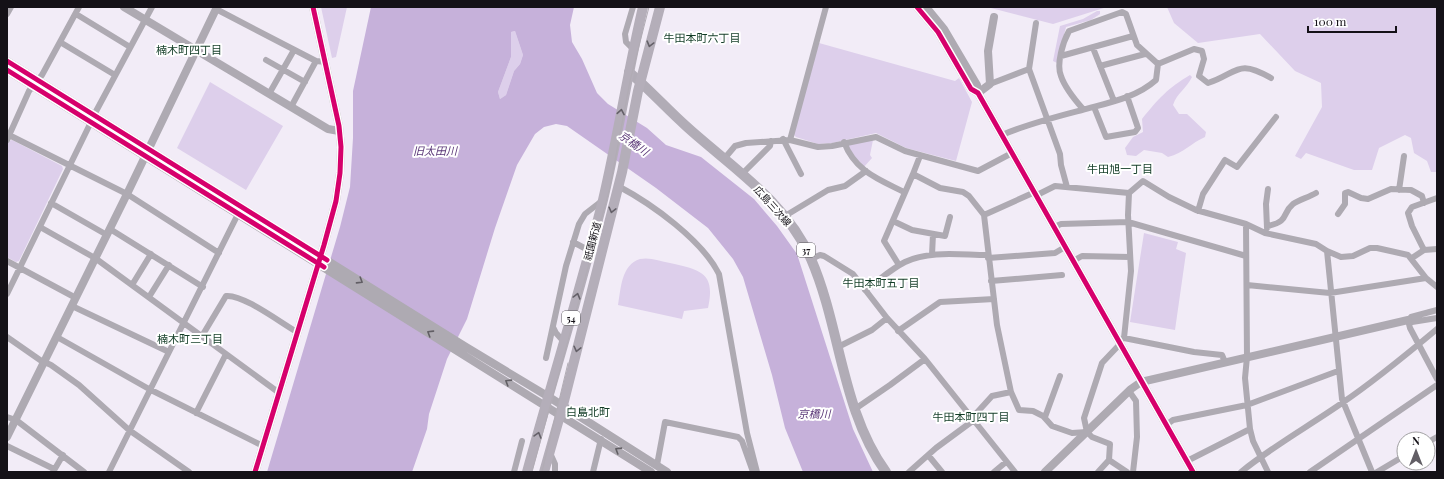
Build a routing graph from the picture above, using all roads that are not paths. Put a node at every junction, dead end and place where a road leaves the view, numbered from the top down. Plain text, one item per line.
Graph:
1 (11, 7) edge
2 (79, 7) edge
3 (124, 7) edge
4 (152, 7) edge
5 (313, 7) edge
6 (633, 7) edge
7 (643, 7) edge
8 (660, 7) edge
9 (826, 7) edge
10 (917, 7) edge
11 (926, 7) edge
12 (216, 8) edge
13 (7, 14) edge
14 (76, 14) junction
15 (994, 17) dead end
16 (145, 19) junction
17 (1036, 23) dead end
18 (1133, 36) junction
19 (60, 42) junction
20 (130, 47) junction
21 (633, 48) junction
22 (1093, 48) junction
23 (195, 50) junction
24 (294, 50) junction
25 (1145, 54) junction
26 (1062, 56) junction
27 (266, 60) dead end
28 (7, 61) edge
29 (316, 61) junction
30 (326, 62) junction
31 (1158, 64) junction
32 (1100, 66) junction
33 (283, 69) junction
34 (1029, 69) junction
35 (7, 70) edge
36 (629, 72) junction
37 (115, 75) junction
38 (1271, 78) dead end
39 (305, 82) junction
40 (640, 82) junction
41 (35, 83) junction
42 (990, 84) junction
43 (978, 93) junction
44 (269, 94) junction
45 (1127, 96) junction
46 (1114, 101) junction
47 (291, 107) junction
48 (1094, 107) junction
49 (1083, 109) junction
50 (1276, 117) dead end
51 (92, 119) junction
52 (1049, 119) junction
53 (339, 131) junction
54 (1002, 135) junction
55 (8, 137) edge
56 (783, 139) junction
57 (790, 140) junction
58 (771, 141) junction
59 (844, 142) junction
60 (146, 152) junction
61 (1012, 152) junction
62 (920, 156) junction
63 (1404, 156) dead end
64 (724, 159) junction
65 (69, 165) junction
66 (866, 171) junction
67 (742, 174) junction
68 (801, 174) dead end
69 (913, 174) junction
70 (618, 186) junction
71 (1067, 187) junction
72 (1268, 189) dead end
73 (1399, 190) junction
74 (904, 192) junction
75 (1129, 193) junction
76 (1316, 193) dead end
77 (127, 194) junction
78 (1036, 194) junction
79 (1437, 198) edge
80 (603, 200) junction
81 (51, 203) junction
82 (1424, 203) junction
83 (239, 211) junction
84 (1198, 211) junction
85 (1338, 214) dead end
86 (984, 215) junction
87 (785, 216) junction
88 (950, 217) dead end
89 (893, 221) junction
90 (1128, 222) junction
91 (1246, 224) junction
92 (1268, 226) junction
93 (40, 227) junction
94 (1054, 227) junction
95 (108, 232) junction
96 (1265, 233) junction
97 (933, 234) junction
98 (573, 242) junction
99 (1065, 247) junction
100 (1437, 249) edge
101 (1424, 250) junction
102 (590, 251) junction
103 (1327, 251) junction
104 (219, 253) junction
105 (151, 254) junction
106 (932, 254) junction
107 (1246, 256) junction
108 (988, 257) junction
109 (1130, 257) junction
110 (95, 258) junction
111 (1412, 258) junction
112 (811, 259) junction
113 (7, 261) edge
114 (322, 261) junction
115 (1073, 261) junction
116 (900, 265) junction
117 (169, 266) junction
118 (20, 267) junction
119 (1062, 276) dead end
120 (1426, 278) junction
121 (991, 281) junction
122 (132, 285) junction
123 (1247, 285) junction
124 (203, 286) junction
125 (1437, 287) edge
126 (865, 290) junction
127 (1330, 293) junction
128 (7, 294) edge
129 (149, 297) junction
130 (76, 298) junction
131 (994, 299) junction
132 (72, 306) junction
133 (1437, 310) edge
134 (887, 318) junction
135 (1437, 318) edge
136 (1408, 320) junction
137 (184, 322) junction
138 (553, 326) junction
139 (1437, 329) edge
140 (898, 331) junction
141 (297, 332) junction
142 (202, 336) junction
143 (7, 337) edge
144 (57, 337) junction
145 (1335, 337) junction
146 (1120, 341) junction
147 (565, 343) junction
148 (1418, 345) junction
149 (838, 347) junction
150 (169, 352) junction
151 (226, 354) junction
152 (1247, 357) junction
153 (546, 358) dead end
154 (925, 359) junction
155 (44, 362) junction
156 (1225, 362) junction
157 (1338, 371) junction
158 (1060, 376) dead end
159 (1437, 379) edge
160 (1142, 382) junction
161 (1437, 385) edge
162 (149, 389) junction
163 (1129, 391) junction
164 (278, 392) junction
165 (1011, 392) junction
166 (548, 401) junction
167 (1343, 402) junction
168 (1248, 405) junction
169 (855, 409) junction
170 (561, 410) junction
171 (196, 413) junction
172 (7, 417) edge
173 (1045, 417) junction
174 (973, 419) junction
175 (16, 420) junction
176 (1166, 425) junction
177 (1250, 429) junction
178 (129, 430) junction
179 (1087, 432) junction
180 (7, 437) edge
181 (601, 439) junction
182 (1358, 439) junction
183 (522, 441) dead end
184 (7, 446) edge
185 (263, 446) junction
186 (549, 452) junction
187 (63, 455) junction
188 (928, 455) junction
189 (1260, 456) junction
190 (531, 459) junction
191 (1109, 460) junction
192 (1186, 461) junction
193 (1396, 461) edge
194 (517, 462) junction
195 (1006, 462) junction
196 (178, 465) junction
197 (656, 469) edge
198 (53, 471) edge
199 (84, 472) edge
200 (109, 472) edge
201 (175, 472) edge
202 (188, 472) edge
203 (255, 472) edge
204 (514, 472) edge
205 (527, 472) edge
206 (544, 472) edge
207 (556, 472) edge
208 (593, 472) edge
209 (651, 472) edge
210 (668, 472) edge
211 (753, 472) edge
212 (757, 472) edge
213 (886, 472) edge
214 (909, 472) edge
215 (942, 472) edge
216 (994, 472) edge
217 (1015, 472) edge
218 (1045, 472) edge
219 (1098, 472) edge
220 (1128, 472) edge
221 (1133, 472) edge
222 (1193, 472) edge
223 (1241, 472) edge
224 (1268, 472) edge
225 (1310, 472) edge
226 (1372, 472) edge
227 (1377, 472) edge

1 - 13 street
2 - 14 street
3 - 16 street
4 - 16 street
5 - 30 street
6 - 21 street
7 - 21 highway, 祇園新道 / 54
8 -> 40 highway, 祇園新道 / 54
9 - 57 street
10 - 43 street
11 - 43 street
12 - 23 street
12 - 24 street
14 - 19 street
14 - 20 street
15 - 42 street
16 - 20 street
16 - 23 street
17 - 34 street
18 - 22 street
18 - 25 street
18 - 26 street
19 - 37 street
19 - 41 street
20 - 37 street
21 - 36 highway, 祇園新道 / 54
22 - 26 street
22 - 32 street
23 - 44 street
23 - 60 street
24 - 29 street
24 - 33 street
25 - 31 street
25 - 32 street
26 - 49 street
27 - 33 street
28 - 41 street
29 - 30 street
29 - 39 street
30 - 53 street
31 - 38 street
31 - 45 street
32 - 46 street
33 - 39 street
33 - 44 street
34 - 42 street
34 - 52 street
35 - 41 street
36 - 40 main road, 広島三次線 / 37
80 -> 36 highway, 祇園新道 / 54
37 - 51 street
39 - 47 street
40 - 64 main road, 広島三次線 / 37
40 - 70 highway, 祇園新道 / 54
41 - 51 street
41 - 55 street
42 - 43 street
43 - 54 street
44 - 47 street
45 - 46 street
45 - 48 street
46 - 48 street
47 - 53 street
48 - 49 street
49 - 52 street
50 - 84 street
51 - 60 street
51 - 65 street
52 - 54 street
52 - 71 street
53 - 114 street
54 - 61 street
55 - 65 street
56 - 57 street
56 - 58 street
56 - 68 street
57 - 59 street
58 - 64 street
58 - 67 street
59 - 62 street
59 - 66 street
60 - 77 street
60 - 83 street
61 - 62 street
61 - 78 street
62 - 69 street
63 - 73 street
64 - 67 main road, 広島三次線 / 37
65 - 77 street
65 - 81 street
66 - 74 street
66 - 87 street
67 - 87 main road, 広島三次線 / 37
69 - 74 street
69 - 86 street
70 -> 170 highway, 祇園新道 / 54
70 - 212 street
71 - 75 street
71 - 78 street
72 - 92 street
73 - 82 street
73 - 85 street
74 - 89 street
75 - 84 street
75 - 90 street
76 - 92 street
77 - 95 street
77 - 104 street
78 - 86 street
78 - 94 street
79 - 82 street
80 - 98 street
80 - 102 highway, 祇園新道 / 54
81 - 93 street
81 - 95 street
82 - 101 street
83 - 104 street
83 - 114 street
84 - 91 street
86 - 108 street
87 - 112 main road, 広島三次線 / 37
88 - 97 street
89 - 97 street
89 - 116 street
90 - 94 street
90 - 107 street
90 - 109 street
91 - 96 street
91 - 107 street
92 - 96 street
93 - 110 street
93 - 118 street
94 - 99 street
95 - 105 street
95 - 110 street
96 - 103 street
97 - 106 street
98 - 102 street
98 - 138 street
99 - 108 street
99 - 115 street
100 - 101 street
101 - 111 street
147 -> 102 highway, 祇園新道 / 54
103 - 111 street
103 - 127 street
104 - 124 street
105 - 117 street
105 - 122 street
106 - 108 street
106 - 116 street
107 - 123 street
108 - 121 street
109 - 115 street
109 - 146 street
110 - 122 street
110 - 130 street
111 - 120 street
112 - 126 street
112 - 149 main road, 広島三次線 / 37
113 - 118 street
114 - 141 street
114 - 166 street
115 - 146 street
116 - 126 street
117 - 124 street
117 - 129 street
118 - 128 street
118 - 130 street
119 - 121 street
120 - 125 street
120 - 127 street
121 - 131 street
122 - 129 street
123 - 127 street
123 - 152 street
124 - 137 street
126 - 134 street
127 - 145 street
129 - 137 street
130 - 132 street
131 - 140 street
131 - 165 street
132 - 144 street
132 - 150 street
133 - 136 street
134 - 140 street
134 - 149 street
135 - 136 street
136 - 145 street
136 - 148 street
137 - 142 street
137 - 150 street
138 - 147 street
138 - 153 street
139 - 148 street
140 - 154 street
141 - 142 street
141 - 164 street
142 - 151 street
143 - 155 street
144 - 155 street
144 - 162 street
145 - 152 street
145 - 157 street
146 - 156 street
146 - 160 street
146 - 179 street
147 - 166 highway, 祇園新道 / 54
148 - 159 street
148 - 167 street
149 - 169 main road, 広島三次線 / 37
150 - 162 street
151 - 164 street
151 - 171 street
152 - 156 street
152 - 168 street
154 - 169 street
154 - 174 street
155 - 175 street
155 - 178 street
156 - 160 street
157 - 167 street
157 - 168 street
158 - 173 street
160 - 163 street
160 - 176 street
161 - 182 street
162 - 171 street
162 - 178 street
163 - 179 street
163 - 221 street
164 - 185 street
165 - 173 street
165 - 174 street
166 - 170 street
190 -> 166 highway, 祇園新道 / 54
167 - 182 street
167 - 189 street
168 - 176 street
168 - 177 street
169 - 213 main road, 広島三次線 / 37
170 - 181 street
170 - 186 highway, 祇園新道 / 54
170 - 197 street
171 - 185 street
172 - 175 street
173 - 179 street
174 - 188 street
174 - 195 street
175 - 180 street
175 - 187 street
176 - 192 street
177 - 189 street
177 - 192 street
178 - 196 street
178 - 200 street
179 - 191 street
179 - 218 street
181 - 208 street
209 -> 181 street
182 - 225 street
182 - 226 street
183 - 194 street
184 - 198 street
185 - 203 street
186 - 206 highway, 祇園新道 / 54
186 - 207 street
187 - 198 street
187 - 199 street
188 - 214 street
188 - 215 street
189 - 223 street
189 - 224 street
190 - 194 street
190 - 205 highway, 祇園新道 / 54
191 - 219 street
191 - 220 street
192 - 222 street
193 - 227 street
194 - 204 street
195 - 216 street
195 - 217 street
196 - 201 street
196 - 202 street
197 - 210 street
197 - 211 street

